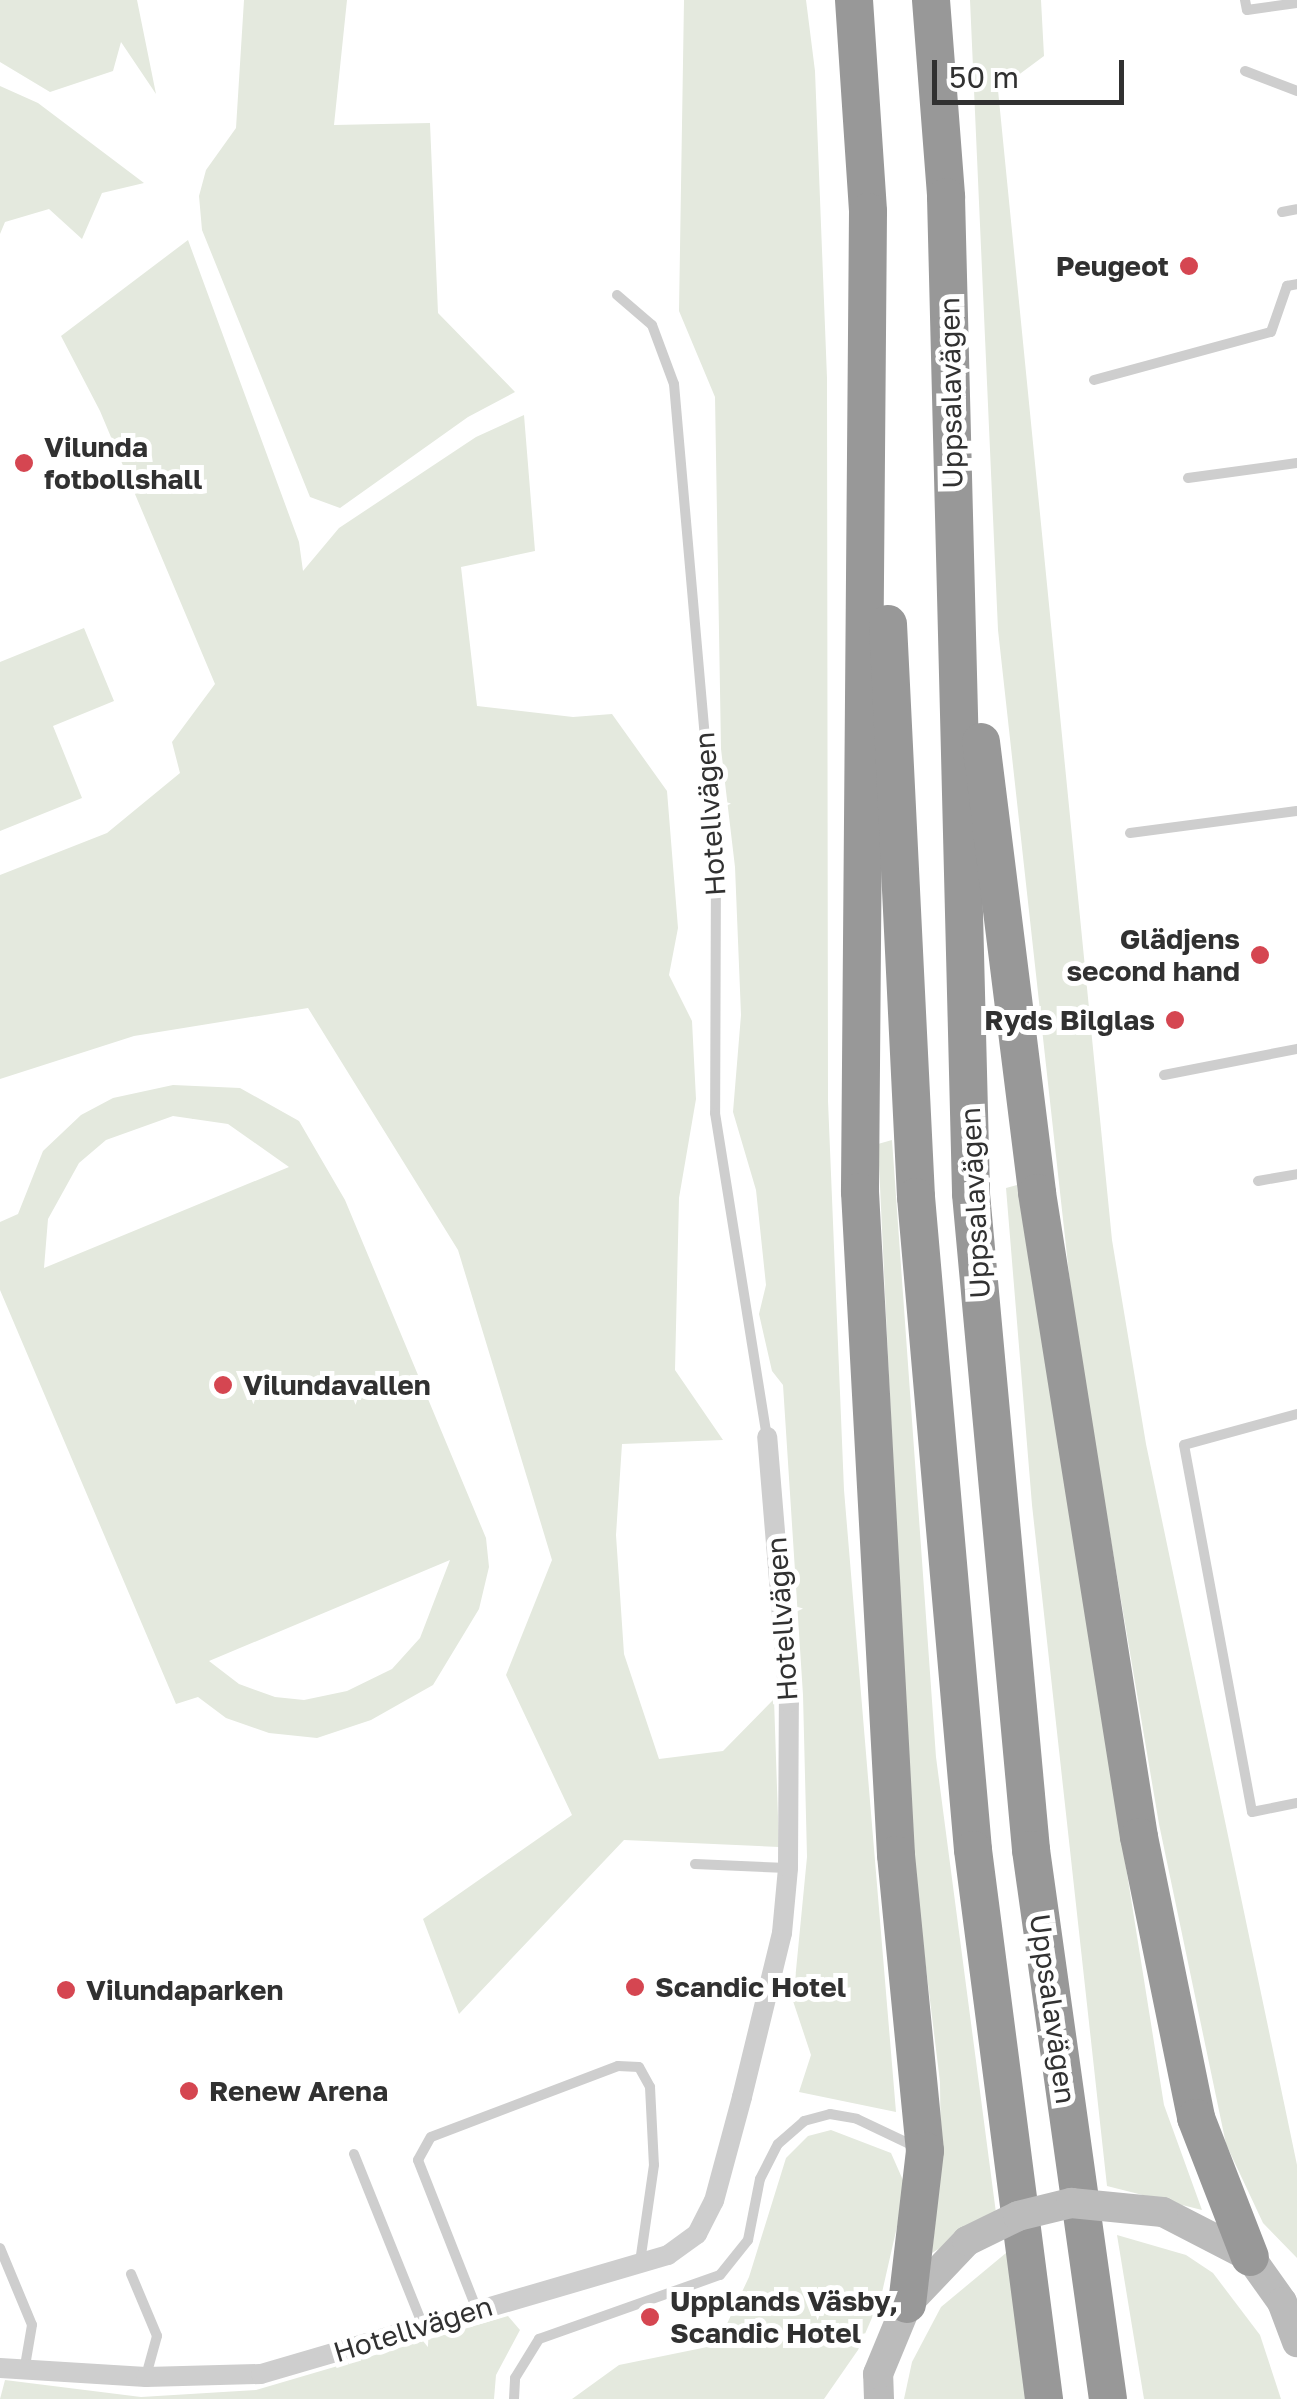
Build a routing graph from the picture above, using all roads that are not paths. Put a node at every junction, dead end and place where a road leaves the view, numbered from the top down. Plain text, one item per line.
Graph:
1 (854, 0) edge
2 (931, 0) edge
3 (1245, 0) edge
4 (1297, 3) edge
5 (1244, 72) dead end
6 (1297, 91) edge
7 (946, 198) junction
8 (1297, 210) edge
9 (868, 212) junction
10 (1282, 212) dead end
11 (1297, 284) edge
12 (617, 295) dead end
13 (1094, 380) dead end
14 (1297, 463) edge
15 (1188, 478) dead end
16 (1297, 811) edge
17 (1130, 833) dead end
18 (1297, 1048) edge
19 (1164, 1075) dead end
20 (1297, 1174) edge
21 (1258, 1181) dead end
22 (1297, 1414) edge
23 (767, 1437) joint
24 (1297, 1803) edge
25 (695, 1864) dead end
26 (788, 1868) junction
27 (925, 2151) junction
28 (354, 2154) dead end
29 (0, 2248) edge
30 (1250, 2257) junction
31 (640, 2263) junction
32 (132, 2274) dead end
33 (907, 2304) junction
34 (1290, 2305) edge
35 (478, 2310) junction
36 (424, 2327) junction
37 (1297, 2342) edge
38 (25, 2366) junction
39 (0, 2368) edge
40 (146, 2377) junction
41 (878, 2386) edge
42 (514, 2399) edge
43 (858, 2399) edge
44 (1044, 2399) edge
45 (1108, 2399) edge

1 - 9 highway
2 - 7 highway, Uppsalavägen
3 - 4 lane
5 - 6 lane
7 - 30 highway
7 - 45 highway, Uppsalavägen
8 - 10 lane
9 - 27 highway
9 - 44 highway, Uppsalavägen
11 - 13 lane
12 - 23 lane, Hotellvägen
14 - 15 lane
16 - 17 lane
18 - 19 lane
20 - 21 lane
22 - 24 lane
23 - 26 street, Hotellvägen
25 - 26 lane
26 - 31 street, Hotellvägen
27 - 33 highway
27 - 42 lane
28 - 36 lane
29 - 38 lane
30 - 33 main road, bridge
30 - 34 main road
31 - 35 street, Hotellvägen
31 - 35 lane
32 - 40 lane
33 - 41 main road
34 - 37 main road
35 - 36 street, Hotellvägen
36 - 40 street, Hotellvägen
38 - 39 street, Hotellvägen
38 - 40 street, Hotellvägen
41 - 43 main road

